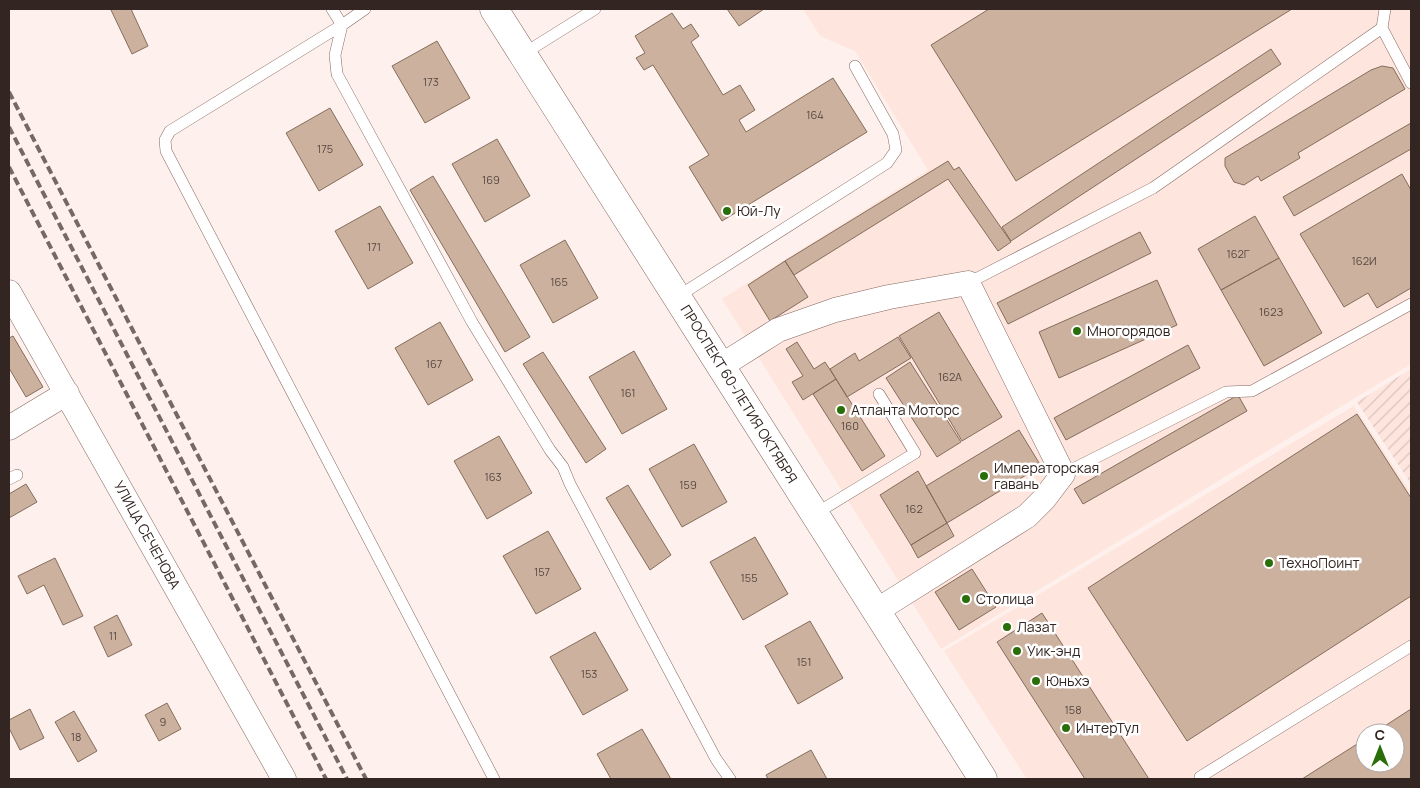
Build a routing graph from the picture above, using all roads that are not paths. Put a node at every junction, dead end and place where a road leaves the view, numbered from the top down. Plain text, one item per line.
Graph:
1 (332, 9) edge
2 (365, 9) edge
3 (494, 9) edge
4 (595, 9) edge
5 (1385, 9) edge
6 (342, 25) junction
7 (1382, 28) junction
8 (523, 54) junction
9 (855, 66) dead end
10 (1411, 83) edge
11 (968, 283) junction
12 (9, 292) edge
13 (677, 297) junction
14 (1411, 304) edge
15 (721, 366) junction
16 (67, 393) junction
17 (879, 394) dead end
18 (9, 428) edge
19 (1062, 474) junction
20 (815, 514) junction
21 (876, 611) junction
22 (1411, 646) edge
23 (1200, 777) dead end
24 (284, 779) edge
25 (494, 779) edge
26 (730, 779) edge
27 (983, 779) edge

1 - 6 lane
2 - 6 lane
3 - 8 highway, ПРОСПЕКТ 60-ЛЕТИЯ ОКТЯБРЯ
4 - 8 lane
5 - 7 lane
6 - 25 lane
6 - 26 lane
7 - 10 lane
7 - 11 lane
8 - 13 highway, ПРОСПЕКТ 60-ЛЕТИЯ ОКТЯБРЯ
9 - 13 lane
11 - 15 street
11 - 19 street
12 - 16 street, УЛИЦА СЕЧЕНОВА
13 - 15 highway, ПРОСПЕКТ 60-ЛЕТИЯ ОКТЯБРЯ
14 - 19 lane
15 - 20 highway, ПРОСПЕКТ 60-ЛЕТИЯ ОКТЯБРЯ
16 - 18 street
16 - 24 street, УЛИЦА СЕЧЕНОВА
17 - 20 lane
19 - 21 street
20 - 21 highway, ПРОСПЕКТ 60-ЛЕТИЯ ОКТЯБРЯ
21 - 27 highway, ПРОСПЕКТ 60-ЛЕТИЯ ОКТЯБРЯ
22 - 23 lane

